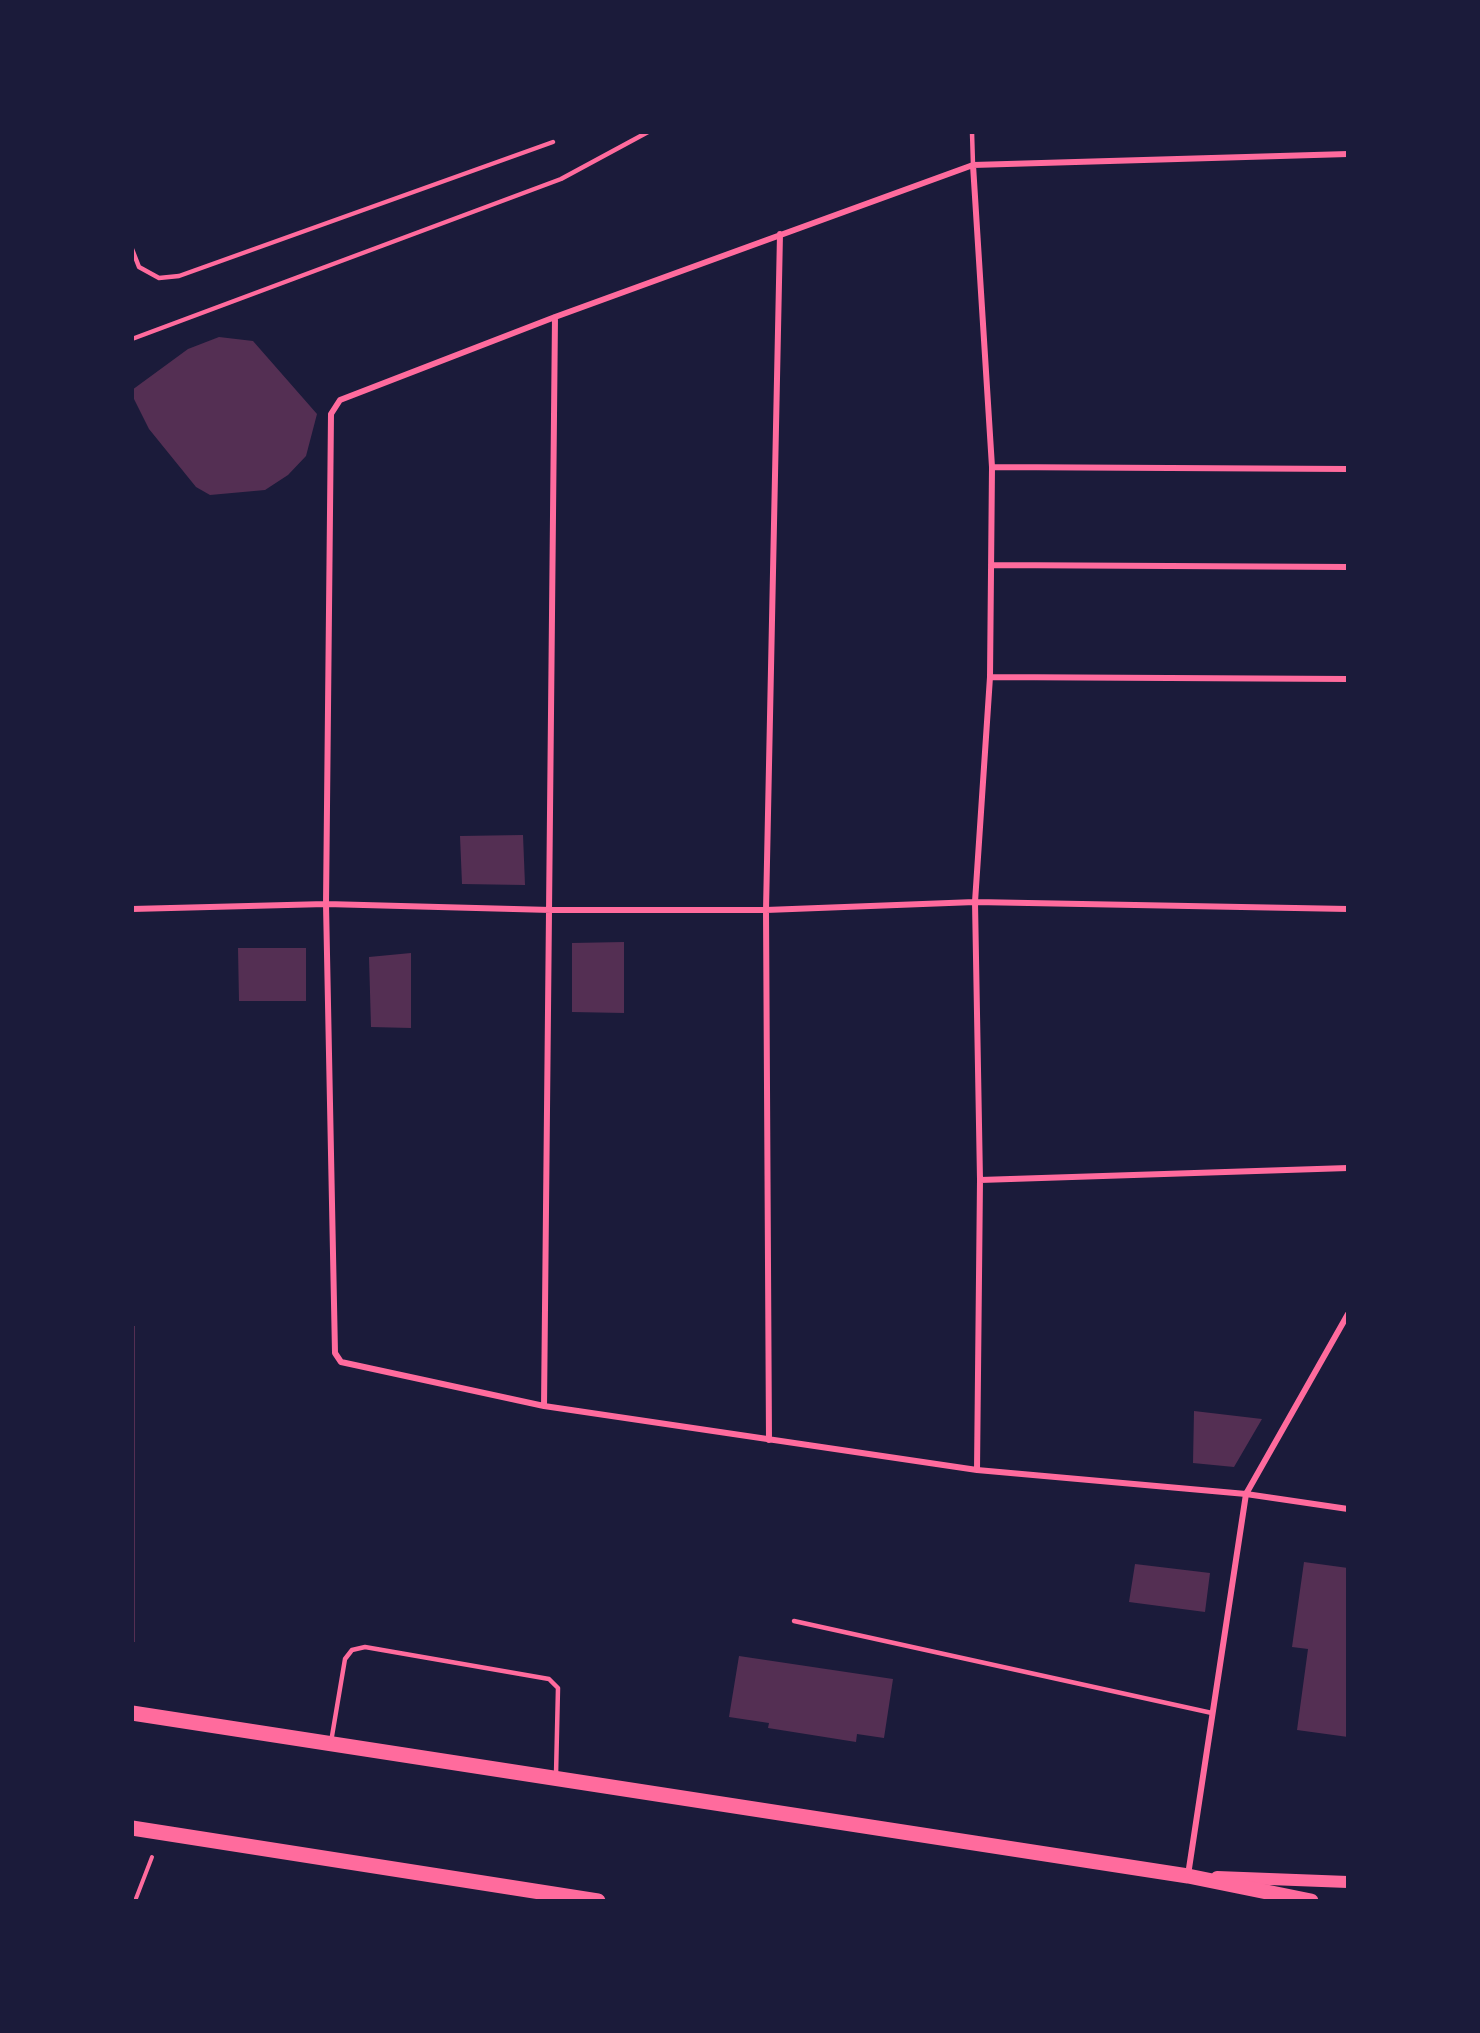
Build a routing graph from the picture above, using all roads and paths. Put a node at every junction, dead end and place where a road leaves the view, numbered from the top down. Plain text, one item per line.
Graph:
1 (648, 132) edge
2 (972, 132) edge
3 (553, 142) dead end
4 (1348, 154) edge
5 (973, 165) junction
6 (780, 234) junction
7 (132, 249) edge
8 (555, 317) junction
9 (132, 339) edge
10 (992, 467) junction
11 (1348, 469) edge
12 (991, 565) junction
13 (1348, 567) edge
14 (990, 677) junction
15 (1348, 679) edge
16 (975, 902) junction
17 (326, 904) junction
18 (132, 909) edge
19 (1348, 909) edge
20 (551, 910) junction
21 (766, 910) junction
22 (1348, 1168) edge
23 (980, 1180) junction
24 (1348, 1314) edge
25 (544, 1406) junction
26 (769, 1440) junction
27 (977, 1470) junction
28 (1246, 1494) junction
29 (1348, 1509) edge
30 (794, 1621) dead end
31 (132, 1713) edge
32 (1212, 1713) junction
33 (330, 1743) junction
34 (556, 1778) junction
35 (132, 1828) edge
36 (161, 1833) junction
37 (1188, 1876) junction
38 (1348, 1882) edge
39 (135, 1901) edge
40 (598, 1901) edge
41 (1311, 1901) edge

1 - 9 lane
2 - 5 lane
3 - 7 lane
4 - 5 street
5 - 6 street
5 - 10 street
6 - 8 street
6 - 21 street
8 - 17 street
8 - 20 street
10 - 11 street
10 - 12 street
12 - 13 street
12 - 14 street
14 - 15 street
14 - 16 street
16 - 19 street
16 - 21 street
16 - 23 street
17 - 18 street
17 - 20 street
17 - 25 street
20 - 21 street
20 - 25 street
21 - 26 street
22 - 23 street
23 - 27 street
24 - 28 street
25 - 26 street
26 - 27 street
27 - 28 street
28 - 29 street
28 - 32 street
30 - 32 lane
31 - 33 main road
32 - 37 street
33 - 34 main road
33 - 34 lane
34 - 37 main road
35 - 36 main road
36 - 39 path
36 - 40 main road
37 - 38 main road
37 - 41 main road

